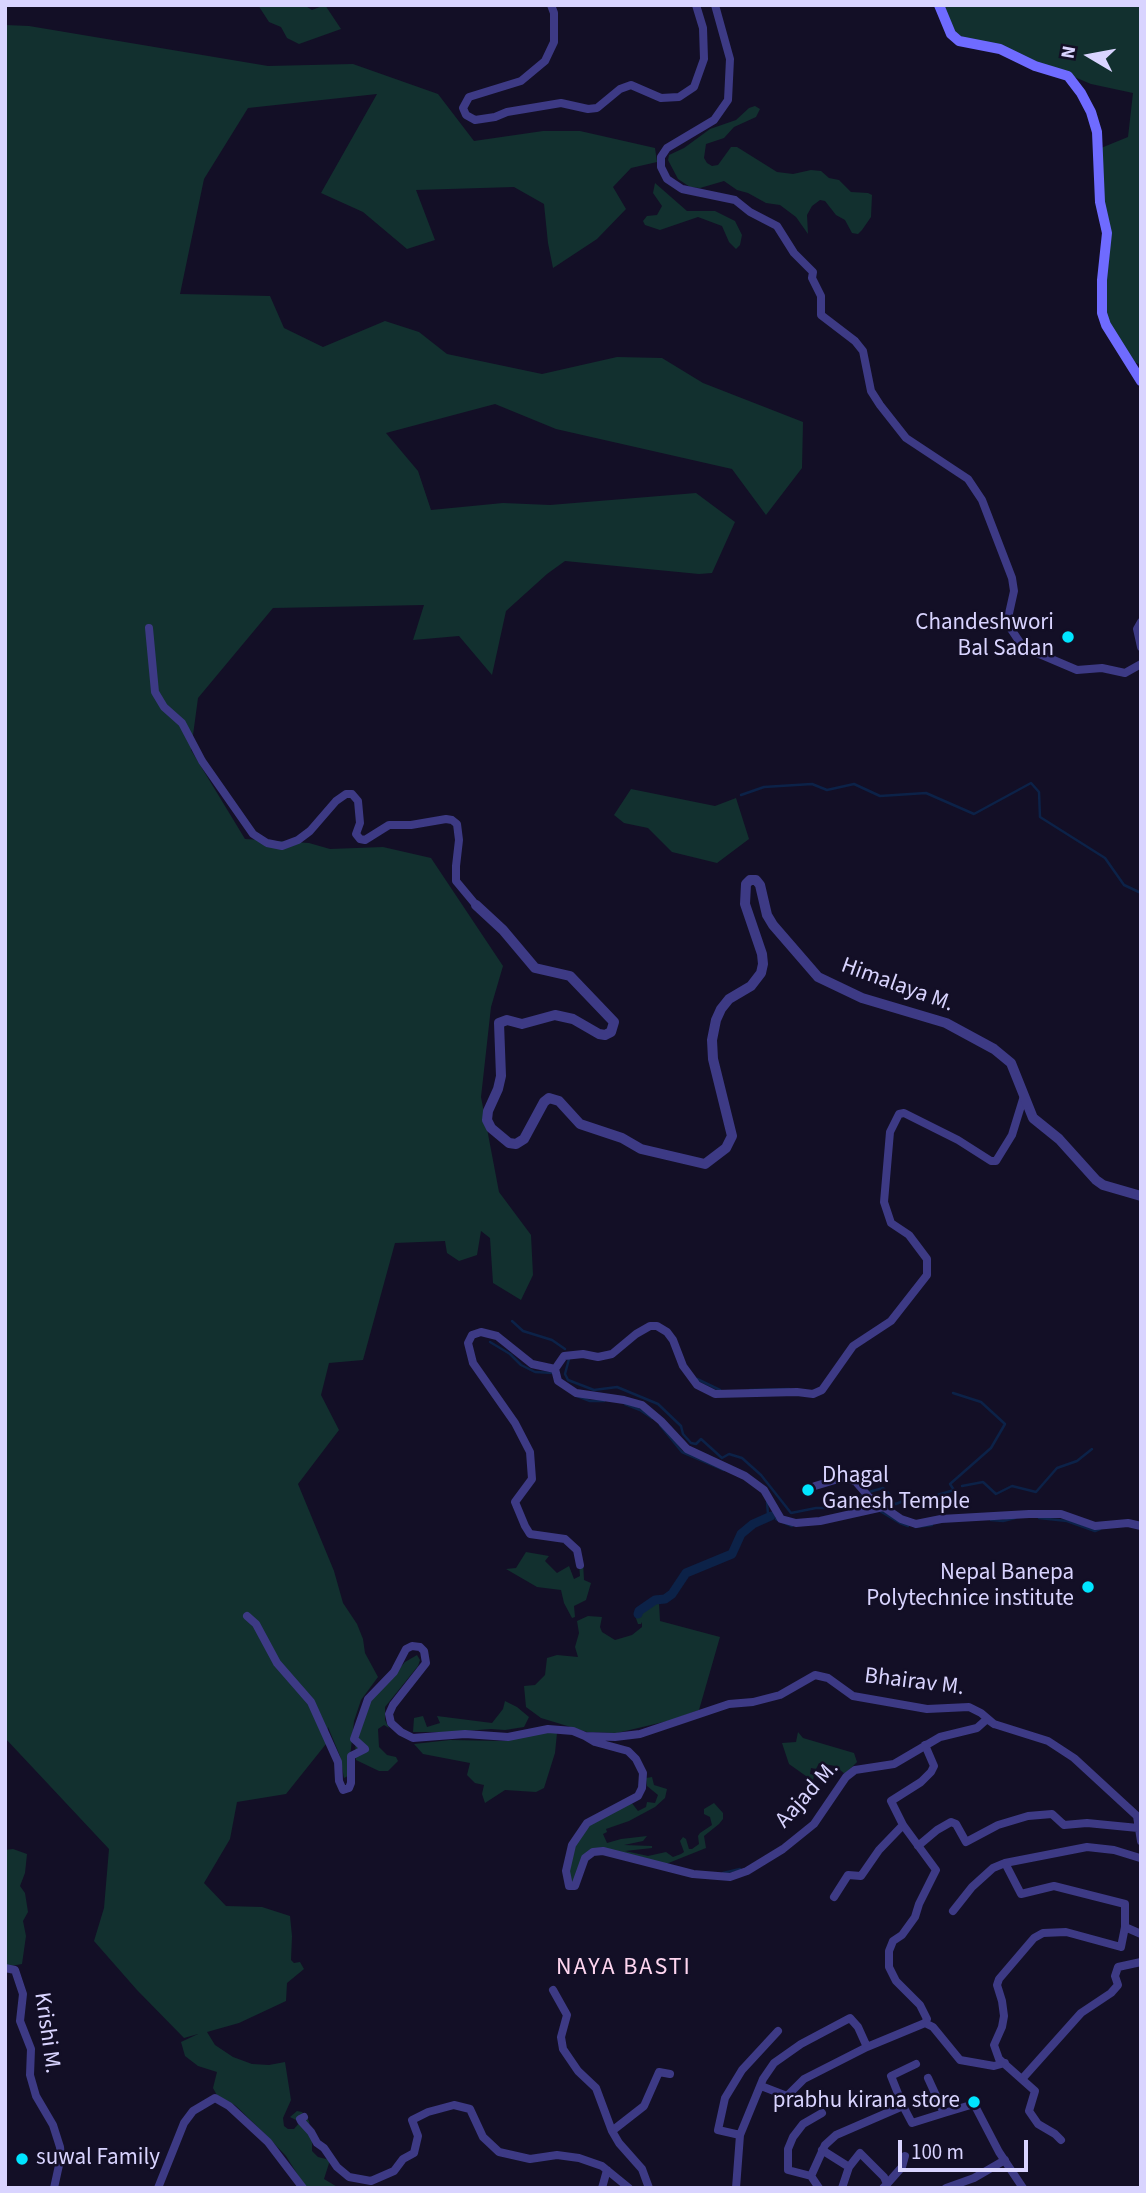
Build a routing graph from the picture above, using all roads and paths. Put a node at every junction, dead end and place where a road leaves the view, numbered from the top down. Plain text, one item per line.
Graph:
1 (551, 5) edge
2 (696, 5) edge
3 (715, 5) edge
4 (939, 5) edge
5 (1141, 382) edge
6 (1141, 622) edge
7 (149, 628) dead end
8 (1141, 647) edge
9 (1141, 664) edge
10 (476, 905) joint
11 (1024, 1096) junction
12 (1141, 1196) edge
13 (555, 1369) junction
14 (815, 1486) dead end
15 (883, 1507) junction
16 (1141, 1526) edge
17 (580, 1566) dead end
18 (247, 1616) dead end
19 (994, 1724) junction
20 (585, 1736) junction
21 (925, 1745) junction
22 (903, 1825) junction
23 (1139, 1828) junction
24 (1141, 1841) edge
25 (918, 1846) junction
26 (1141, 1857) edge
27 (1005, 1863) junction
28 (834, 1898) dead end
29 (953, 1911) dead end
30 (1125, 1927) junction
31 (1141, 1934) edge
32 (1141, 1962) edge
33 (5, 1968) edge
34 (553, 1990) dead end
35 (925, 2023) junction
36 (778, 2031) dead end
37 (867, 2047) junction
38 (1005, 2063) junction
39 (916, 2064) dead end
40 (670, 2074) dead end
41 (928, 2078) dead end
42 (1022, 2079) junction
43 (761, 2086) junction
44 (903, 2105) junction
45 (822, 2113) dead end
46 (944, 2113) junction
47 (304, 2117) dead end
48 (612, 2131) junction
49 (740, 2135) junction
50 (1061, 2140) dead end
51 (822, 2150) junction
52 (905, 2156) dead end
53 (1005, 2160) junction
54 (849, 2167) junction
55 (607, 2170) junction
56 (811, 2176) junction
57 (885, 2186) edge
58 (54, 2188) edge
59 (158, 2188) edge
60 (303, 2188) edge
61 (602, 2188) edge
62 (629, 2188) edge
63 (649, 2188) edge
64 (736, 2188) edge
65 (819, 2188) edge
66 (842, 2188) edge
67 (946, 2188) edge
68 (1023, 2188) edge

1 - 2 street
3 - 9 street
4 - 5 main road
6 - 8 street
7 - 10 street
10 - 11 street, Himalaya M.
11 - 12 street, Himalaya M.
11 - 13 street
13 - 15 street
13 - 17 street
14 - 15 street
15 - 16 street
18 - 20 street
19 - 20 street, Bhairav M.
19 - 21 street, Aajad M.
19 - 23 street
20 - 21 street, Aajad M.
21 - 22 street
22 - 25 street
22 - 28 street
23 - 24 street
23 - 25 street
25 - 35 street
26 - 27 street
27 - 29 street
27 - 30 street
30 - 31 street
30 - 38 street
32 - 42 street
33 - 58 street, Krishi M.
34 - 48 street
35 - 37 street
35 - 38 street
36 - 49 street
37 - 43 street
37 - 43 street
38 - 42 street
39 - 44 street
40 - 48 street
41 - 46 street
42 - 50 street
43 - 49 street
44 - 46 street
44 - 51 street
45 - 56 street
46 - 53 street
47 - 55 street
48 - 63 street
49 - 64 street
51 - 54 street
51 - 56 street
52 - 57 street
53 - 67 street
53 - 68 street
54 - 57 street
54 - 66 street
55 - 61 street
55 - 62 street
56 - 65 street
59 - 60 street

